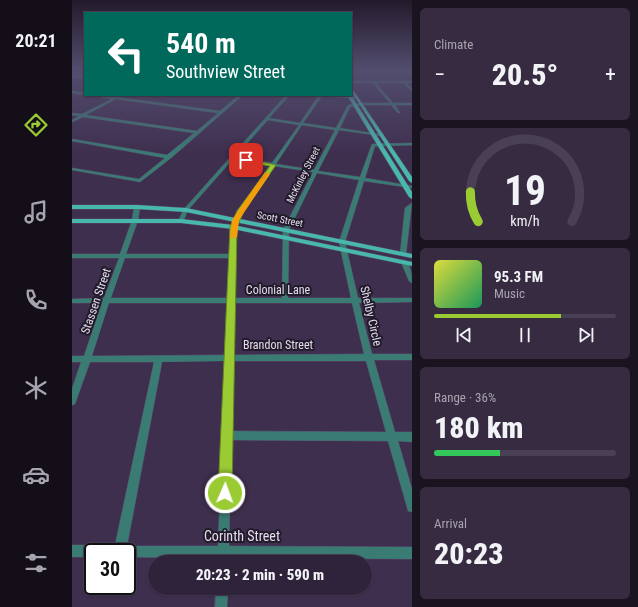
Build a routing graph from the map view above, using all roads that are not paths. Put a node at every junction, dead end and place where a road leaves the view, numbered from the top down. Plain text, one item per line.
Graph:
1 (110, 97) edge
2 (238, 97) edge
3 (286, 97) edge
4 (320, 97) edge
5 (351, 97) edge
6 (353, 97) edge
7 (387, 97) edge
8 (115, 98) junction
9 (358, 98) joint
10 (362, 104) junction
11 (392, 104) junction
12 (412, 104) edge
13 (355, 105) junction
14 (221, 112) junction
15 (399, 112) dead end
16 (72, 114) edge
17 (84, 115) junction
18 (363, 117) junction
19 (370, 117) junction
20 (266, 119) junction
21 (72, 122) edge
22 (301, 124) junction
23 (338, 129) junction
24 (198, 132) junction
25 (373, 133) junction
26 (382, 134) junction
27 (72, 140) edge
28 (379, 144) junction
29 (387, 144) junction
30 (412, 144) edge
31 (169, 157) junction
32 (232, 158) junction
33 (391, 163) junction
34 (400, 163) junction
35 (273, 165) junction
36 (72, 169) edge
37 (316, 172) junction
38 (362, 180) junction
39 (412, 181) edge
40 (406, 186) junction
41 (412, 187) edge
42 (412, 197) edge
43 (412, 204) edge
44 (72, 207) edge
45 (137, 207) junction
46 (186, 210) junction
47 (136, 220) junction
48 (72, 221) edge
49 (181, 221) junction
50 (234, 224) junction
51 (286, 230) junction
52 (287, 238) junction
53 (342, 246) junction
54 (403, 254) junction
55 (72, 256) edge
56 (123, 256) junction
57 (232, 256) junction
58 (412, 256) edge
59 (404, 262) junction
60 (412, 264) edge
61 (412, 281) edge
62 (230, 300) junction
63 (285, 300) junction
64 (412, 300) edge
65 (72, 301) edge
66 (108, 301) junction
67 (356, 301) junction
68 (229, 357) junction
69 (369, 357) junction
70 (412, 357) edge
71 (159, 358) junction
72 (72, 359) edge
73 (87, 359) junction
74 (72, 401) edge
75 (226, 435) junction
76 (392, 437) junction
77 (412, 437) edge
78 (412, 507) edge
79 (122, 543) edge
80 (72, 551) edge
81 (84, 551) edge
82 (136, 552) edge
83 (412, 553) edge
84 (202, 555) edge
85 (223, 555) edge
86 (286, 555) edge
87 (222, 595) edge
88 (221, 607) edge

1 - 8 street
2 - 14 street
3 - 20 street
4 - 22 street
5 - 13 main road
6 - 9 street
7 - 11 street
8 - 14 street
8 - 17 street
9 - 10 main road
10 - 11 street
10 - 13 street
10 - 19 main road
11 - 12 street
11 - 15 street
13 - 18 main road
13 - 23 street, McKinley Street
14 - 24 street
16 - 17 street
17 - 21 street
17 - 24 street
18 - 19 main road
18 - 25 main road
19 - 26 main road
20 - 22 street
20 - 32 street
22 - 23 street
22 - 35 street
23 - 25 street
23 - 37 street, McKinley Street
24 - 31 street
25 - 26 street
25 - 28 main road
26 - 29 main road
27 - 31 street
28 - 29 street
28 - 33 main road
28 - 38 street
29 - 30 street
29 - 34 main road
31 - 36 street
32 - 35 street
32 - 46 street
33 - 34 main road
33 - 40 main road
34 - 39 main road
35 - 37 street
35 - 50 street
37 - 38 street
37 - 51 street, McKinley Street
38 - 40 street
38 - 53 street
40 - 41 street
40 - 42 main road
43 - 54 street
44 - 45 main road, Scott Street
45 - 46 main road, Scott Street
45 - 47 street, Stassen Street
46 - 49 street
46 - 50 main road, Scott Street
47 - 48 main road, Scott Street
47 - 49 main road, Scott Street
47 - 56 street, Stassen Street
49 - 50 main road, Scott Street
50 - 51 main road, Scott Street
50 - 52 main road, Scott Street
50 - 57 street
51 - 52 street
51 - 53 main road, Scott Street
52 - 53 main road, Scott Street
52 - 63 street
53 - 54 main road, Scott Street
53 - 59 main road, Scott Street
53 - 67 street, Shelby Circle
54 - 58 main road, Scott Street
55 - 56 street
56 - 57 street
56 - 66 street, Stassen Street
57 - 62 street
59 - 60 main road, Scott Street
59 - 61 street
62 - 63 street, Colonial Lane
62 - 66 street, Colonial Lane
62 - 68 street
63 - 67 street, Colonial Lane
64 - 67 street, Colonial Lane
65 - 66 street, Colonial Lane
66 - 73 street, Stassen Street
67 - 69 street, Shelby Circle
68 - 69 street, Brandon Street
68 - 71 street, Brandon Street
68 - 75 street
69 - 70 street, Brandon Street
69 - 76 street, Shelby Circle
71 - 73 street, Brandon Street
71 - 79 street
72 - 73 street, Brandon Street
73 - 74 street, Stassen Street
75 - 76 street
75 - 85 street
76 - 77 street
76 - 78 street, Shelby Circle
80 - 81 street, Corinth Street
82 - 84 street, Corinth Street
83 - 86 street, Corinth Street
87 - 88 street

